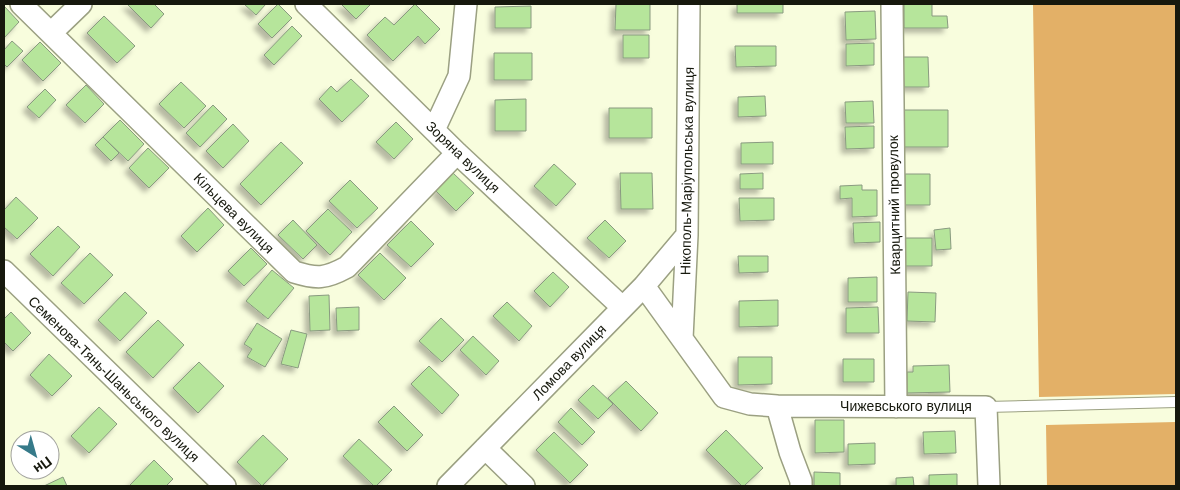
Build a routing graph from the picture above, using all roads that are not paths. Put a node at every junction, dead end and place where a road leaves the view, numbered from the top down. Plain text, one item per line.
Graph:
1 (21, 4) edge
2 (81, 4) edge
3 (306, 4) edge
4 (466, 4) edge
5 (689, 4) edge
6 (892, 4) edge
7 (51, 34) junction
8 (434, 130) junction
9 (457, 153) junction
10 (687, 235) junction
11 (4, 271) edge
12 (644, 286) junction
13 (622, 307) junction
14 (682, 339) junction
15 (1176, 402) edge
16 (777, 406) junction
17 (896, 406) junction
18 (986, 407) junction
19 (485, 448) junction
20 (225, 486) edge
21 (448, 486) edge
22 (524, 486) edge
23 (801, 486) edge
24 (988, 486) edge

1 - 7 street, Кільцева вулиця
2 - 7 street
3 - 8 street, Зоряна вулиця
4 - 8 street
5 - 10 street, Нікополь-Маріупольська вулиця
6 - 17 street, Кварцитний провулок
7 - 9 street, Кільцева вулиця
8 - 9 street, Зоряна вулиця
9 - 13 street, Зоряна вулиця
10 - 12 street, Ломова вулиця
10 - 14 street, Нікополь-Маріупольська вулиця
11 - 20 street, Семенова-Тянь-Шаньського вулиця
12 - 13 street, Ломова вулиця
12 - 14 street
13 - 19 street, Ломова вулиця
14 - 16 street
15 - 18 lane
16 - 17 street, Чижевського вулиця
16 - 23 street
17 - 18 street, Чижевського вулиця
18 - 24 street, Чижевського вулиця
19 - 21 street, Ломова вулиця
19 - 22 street

